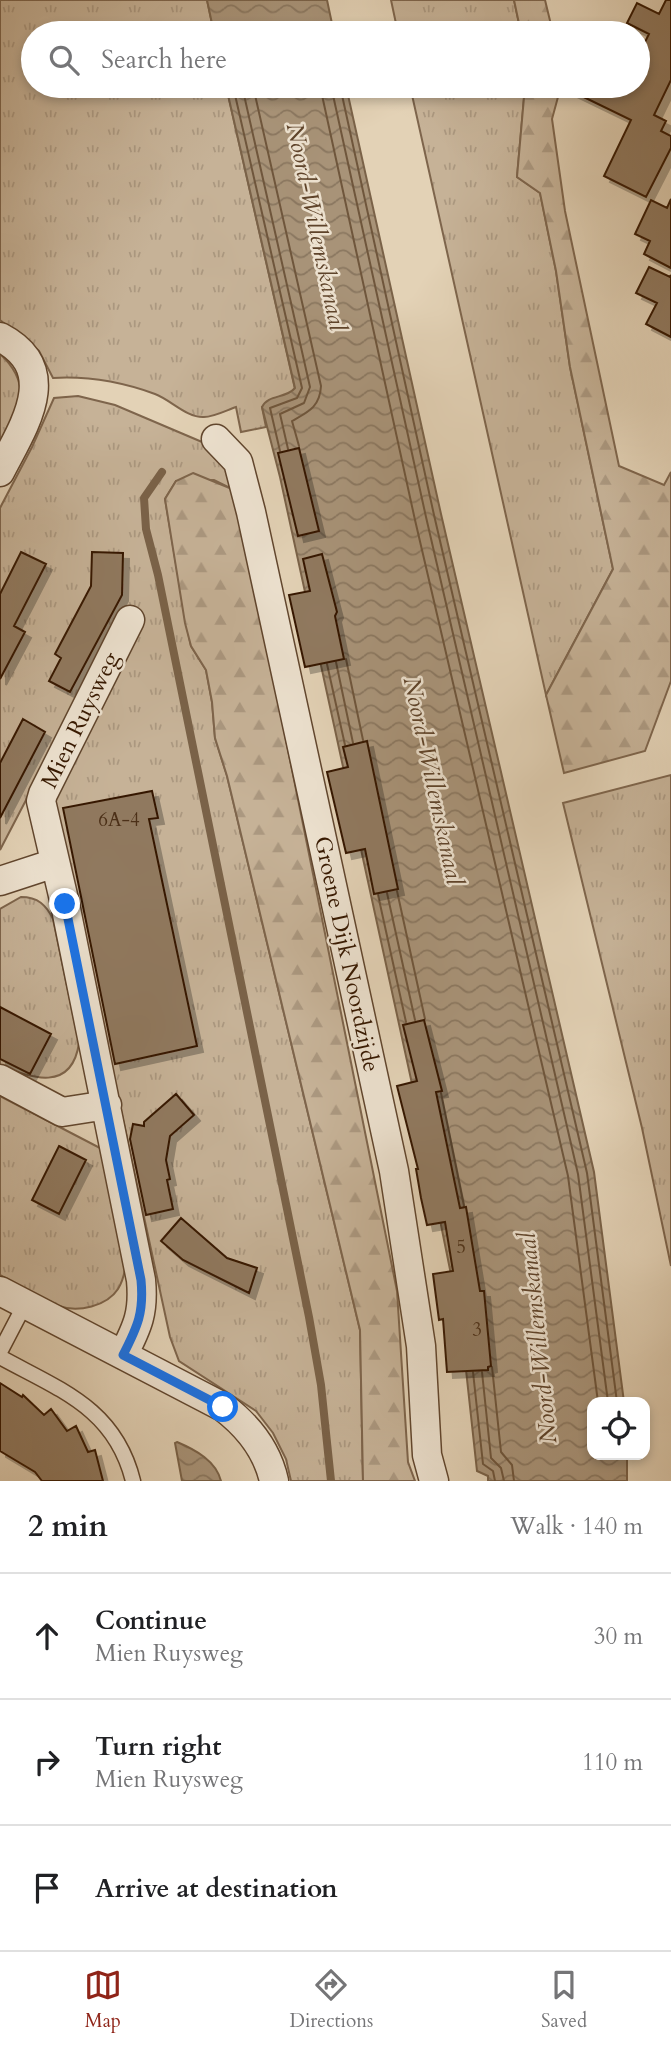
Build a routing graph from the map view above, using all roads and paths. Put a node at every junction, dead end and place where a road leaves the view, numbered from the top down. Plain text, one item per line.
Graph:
1 (0, 337) edge
2 (216, 439) dead end
3 (0, 472) edge
4 (130, 620) dead end
5 (55, 863) junction
6 (0, 881) edge
7 (0, 1079) edge
8 (107, 1105) junction
9 (12, 1297) edge
10 (0, 1352) edge
11 (123, 1355) junction
12 (0, 1357) edge
13 (133, 1481) edge
14 (274, 1481) edge
15 (434, 1481) edge

1 - 3 street
2 - 15 street, Groene Dijk Noordzijde
4 - 5 street, Mien Ruysweg
5 - 6 street
5 - 8 street, Mien Ruysweg
7 - 8 street
8 - 11 street, Mien Ruysweg
9 - 10 lane
9 - 11 street
11 - 14 street
12 - 13 lane

